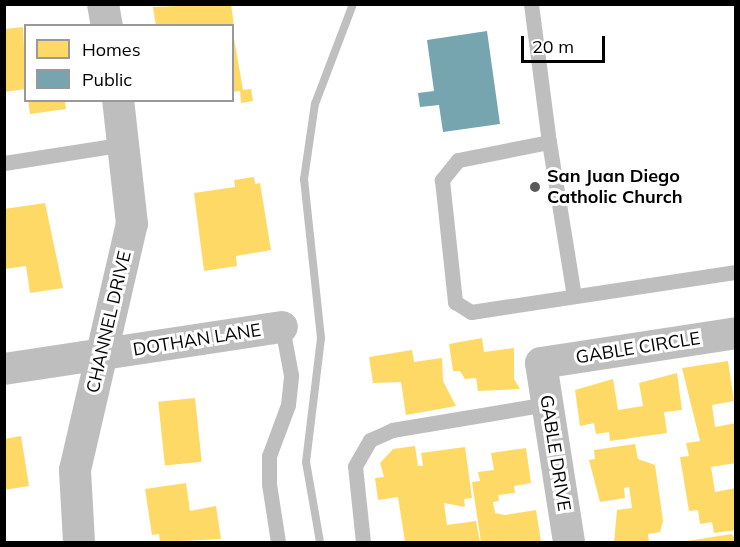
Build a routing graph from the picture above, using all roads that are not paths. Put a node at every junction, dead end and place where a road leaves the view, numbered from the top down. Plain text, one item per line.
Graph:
1 (103, 4) edge
2 (531, 4) edge
3 (107, 24) edge
4 (118, 102) edge
5 (549, 142) junction
6 (125, 144) junction
7 (4, 163) edge
8 (735, 272) edge
9 (574, 296) junction
10 (282, 327) joint
11 (735, 333) edge
12 (102, 354) junction
13 (541, 363) joint
14 (4, 369) edge
15 (548, 404) junction
16 (79, 543) edge
17 (278, 543) edge
18 (363, 543) edge
19 (569, 543) edge

1 - 3 street
2 - 5 lane
4 - 6 street, CHANNEL DRIVE
5 - 9 lane
5 - 9 lane
6 - 7 lane
6 - 12 street, CHANNEL DRIVE
8 - 9 lane
10 - 12 street, DOTHAN LANE
10 - 17 lane
11 - 13 street, GABLE CIRCLE
12 - 14 street, DOTHAN LANE
12 - 16 street, CHANNEL DRIVE
13 - 15 street, GABLE DRIVE
15 - 18 lane
15 - 19 street, GABLE DRIVE

